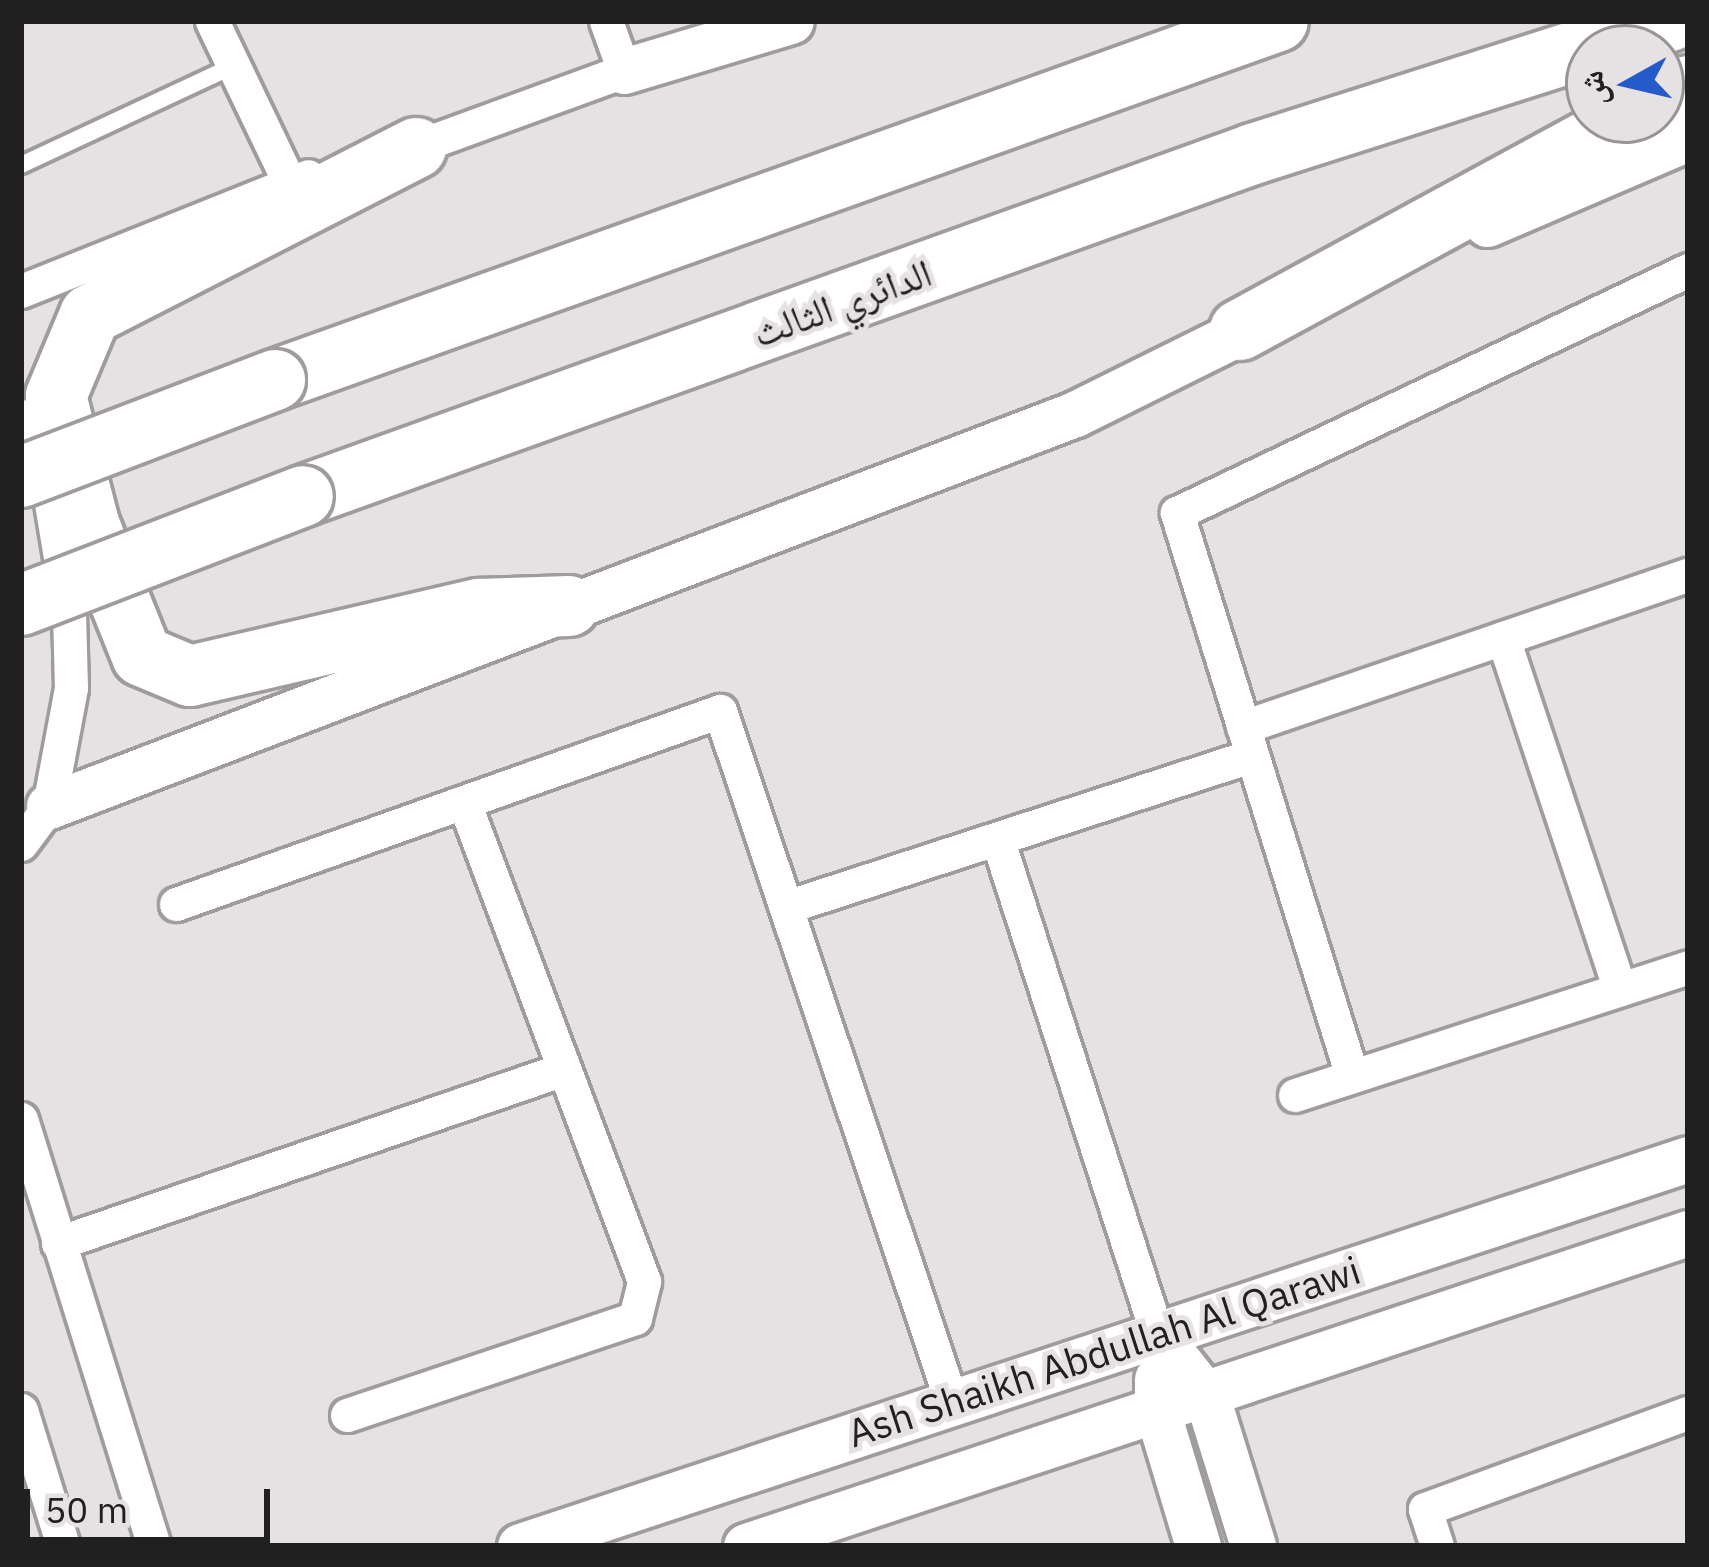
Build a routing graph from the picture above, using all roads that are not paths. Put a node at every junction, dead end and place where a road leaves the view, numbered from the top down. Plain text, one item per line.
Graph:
1 (212, 21) edge
2 (607, 21) edge
3 (791, 21) edge
4 (1277, 21) edge
5 (1671, 21) edge
6 (233, 66) junction
7 (624, 71) junction
8 (1688, 138) edge
9 (1582, 144) edge
10 (416, 148) junction
11 (21, 165) edge
12 (289, 182) junction
13 (1688, 270) edge
14 (21, 291) edge
15 (1240, 330) junction
16 (21, 416) edge
17 (21, 477) edge
18 (1688, 575) edge
19 (21, 605) edge
20 (568, 606) junction
21 (1503, 638) junction
22 (1248, 741) junction
23 (465, 805) junction
24 (35, 811) edge
25 (998, 842) junction
26 (21, 844) edge
27 (176, 904) dead end
28 (786, 907) junction
29 (1688, 967) edge
30 (1620, 989) junction
31 (564, 1070) junction
32 (1352, 1076) junction
33 (1295, 1094) dead end
34 (21, 1119) edge
35 (1688, 1159) edge
36 (1688, 1233) edge
37 (58, 1243) junction
38 (1157, 1334) junction
39 (1207, 1396) junction
40 (952, 1403) junction
41 (21, 1410) edge
42 (1156, 1410) junction
43 (1688, 1413) edge
44 (346, 1415) dead end
45 (63, 1546) edge
46 (154, 1546) edge
47 (520, 1546) edge
48 (746, 1546) edge
49 (1198, 1546) edge
50 (1253, 1546) edge
51 (1437, 1546) edge

1 - 6 street
2 - 7 street
3 - 7 street
4 - 17 highway, bridge
5 - 19 highway, الدائري الثالث, bridge
6 - 11 lane
6 - 12 street
7 - 10 street
8 - 15 street
9 - 15 highway
10 - 12 street
10 - 20 highway
12 - 14 street
13 - 22 street
15 - 20 street
16 - 24 street
18 - 21 street
20 - 24 street
21 - 22 street
21 - 30 street
22 - 25 street
22 - 32 street
23 - 27 street
23 - 28 street
23 - 31 street
24 - 26 street
25 - 28 street
25 - 38 street
28 - 40 street
29 - 30 street
30 - 32 street
31 - 37 street
31 - 44 street
32 - 33 street
34 - 37 street
35 - 38 street, Ash Shaikh Abdullah Al Qarawi
36 - 39 street
37 - 46 street
38 - 39 street
38 - 40 street, Ash Shaikh Abdullah Al Qarawi
38 - 42 street
39 - 42 street
39 - 50 street
40 - 47 street, Ash Shaikh Abdullah Al Qarawi
41 - 45 street
42 - 48 street
42 - 49 street
43 - 51 street

